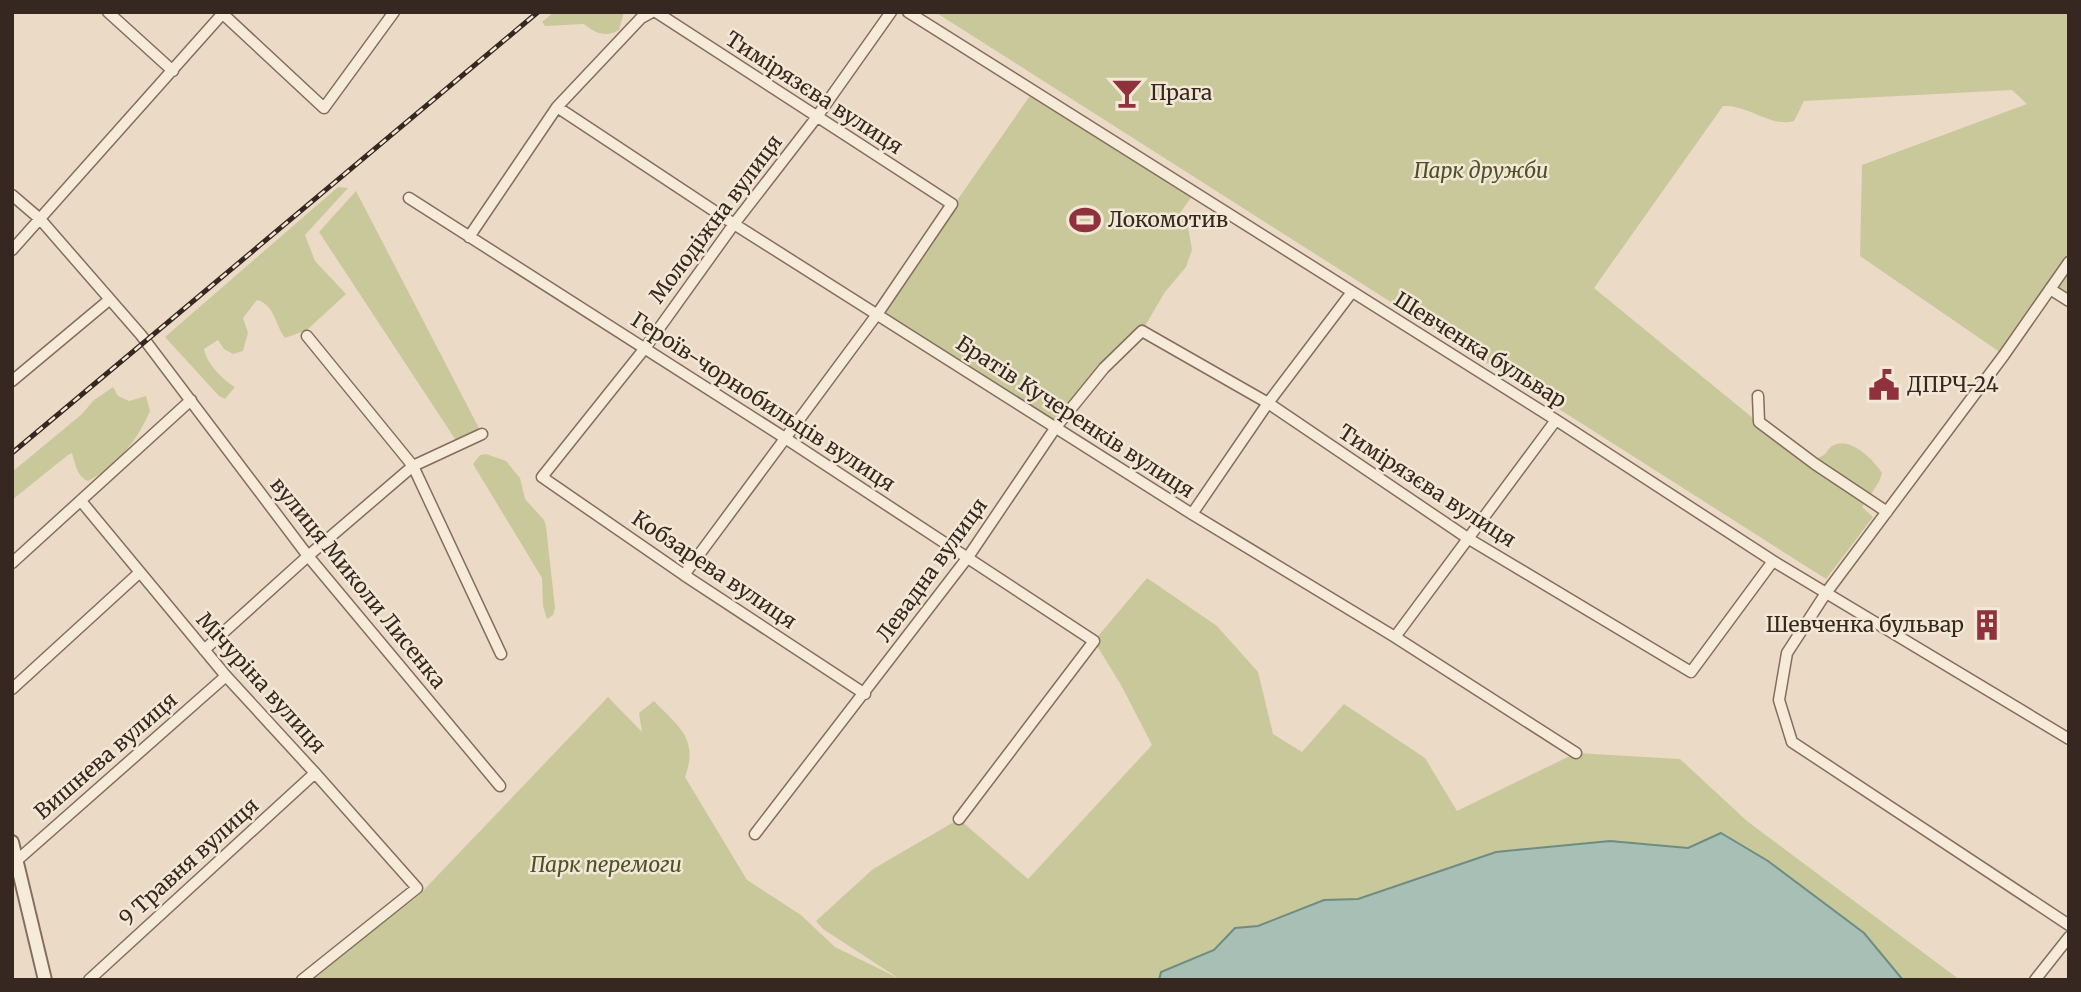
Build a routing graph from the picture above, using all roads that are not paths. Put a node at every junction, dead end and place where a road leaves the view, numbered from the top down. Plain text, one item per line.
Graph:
1 (108, 12) edge
2 (394, 12) edge
3 (654, 12) edge
4 (891, 12) edge
5 (908, 12) edge
6 (223, 13) edge
7 (173, 71) junction
8 (557, 107) junction
9 (816, 118) junction
10 (12, 195) edge
11 (409, 198) dead end
12 (40, 219) junction
13 (734, 224) junction
14 (469, 237) junction
15 (12, 250) edge
16 (2069, 262) edge
17 (2050, 289) junction
18 (1352, 292) junction
19 (109, 300) junction
20 (2069, 301) edge
21 (878, 313) junction
22 (1142, 331) joint
23 (307, 337) dead end
24 (645, 348) junction
25 (12, 381) edge
26 (1758, 396) dead end
27 (191, 400) junction
28 (1268, 403) junction
29 (1556, 420) junction
30 (1056, 427) junction
31 (482, 434) dead end
32 (785, 438) junction
33 (413, 466) junction
34 (542, 477) joint
35 (81, 501) junction
36 (1887, 512) junction
37 (1192, 514) junction
38 (1469, 538) junction
39 (308, 556) junction
40 (968, 557) junction
41 (1773, 561) junction
42 (12, 563) edge
43 (139, 573) junction
44 (684, 575) junction
45 (1826, 593) junction
46 (1395, 637) junction
47 (204, 650) junction
48 (501, 654) dead end
49 (226, 676) junction
50 (12, 689) edge
51 (865, 694) junction
52 (2069, 739) edge
53 (1576, 753) dead end
54 (315, 773) junction
55 (500, 786) dead end
56 (959, 819) dead end
57 (755, 834) dead end
58 (12, 842) edge
59 (15, 862) edge
60 (2069, 925) edge
61 (2069, 937) edge
62 (45, 980) edge
63 (89, 980) edge
64 (302, 980) edge
65 (2035, 980) edge

1 - 7 street
2 - 6 street
3 - 8 street
3 - 9 street, Тимірязєва вулиця
4 - 9 street, Молодіжна вулиця
5 - 18 street, Шевченка бульвар
6 - 7 street
7 - 12 street
8 - 13 street, Братів Кучеренків вулиця
8 - 14 street
9 - 13 street, Молодіжна вулиця
9 - 21 street, Тимірязєва вулиця
10 - 12 street, вулиця Миколи Лисенка
11 - 14 street, Героїв-чорнобильців вулиця
12 - 15 street
12 - 19 street, вулиця Миколи Лисенка
13 - 21 street, Братів Кучеренків вулиця
13 - 24 street, Молодіжна вулиця
14 - 24 street, Героїв-чорнобильців вулиця
16 - 17 street
17 - 20 street
17 - 36 street
18 - 28 street
18 - 29 street, Шевченка бульвар
19 - 25 street
19 - 27 street, вулиця Миколи Лисенка
21 - 30 street, Братів Кучеренків вулиця
21 - 32 street
22 - 28 street, Тимірязєва вулиця
22 - 30 street, Левадна вулиця
23 - 33 street
24 - 32 street, Героїв-чорнобильців вулиця
24 - 34 street, Молодіжна вулиця
26 - 36 street
27 - 35 street
27 - 39 street, вулиця Миколи Лисенка
28 - 37 street
28 - 38 street, Тимірязєва вулиця
29 - 38 street
29 - 41 street, Шевченка бульвар
30 - 37 street, Братів Кучеренків вулиця
30 - 40 street, Левадна вулиця
31 - 33 street
32 - 40 street, Героїв-чорнобильців вулиця
32 - 44 street
33 - 39 street
33 - 48 street
34 - 44 street, Кобзарева вулиця
35 - 42 street
35 - 43 street, Мічуріна вулиця
36 - 45 street
37 - 46 street, Братів Кучеренків вулиця
38 - 41 street, Тимірязєва вулиця
38 - 46 street
39 - 47 street
39 - 55 street, вулиця Миколи Лисенка
40 - 51 street, Левадна вулиця
40 - 56 street, Героїв-чорнобильців вулиця
41 - 45 street, Шевченка бульвар
43 - 47 street, Мічуріна вулиця
43 - 50 street
44 - 51 street, Кобзарева вулиця
45 - 52 street, Шевченка бульвар
45 - 60 street
46 - 53 street, Братів Кучеренків вулиця
47 - 49 street, Мічуріна вулиця
49 - 54 street, Мічуріна вулиця
49 - 59 street, Вишнева вулиця
51 - 57 street, Левадна вулиця
54 - 63 street, 9 Травня вулиця
54 - 64 street, Мічуріна вулиця
58 - 59 street
59 - 62 street
61 - 65 street

